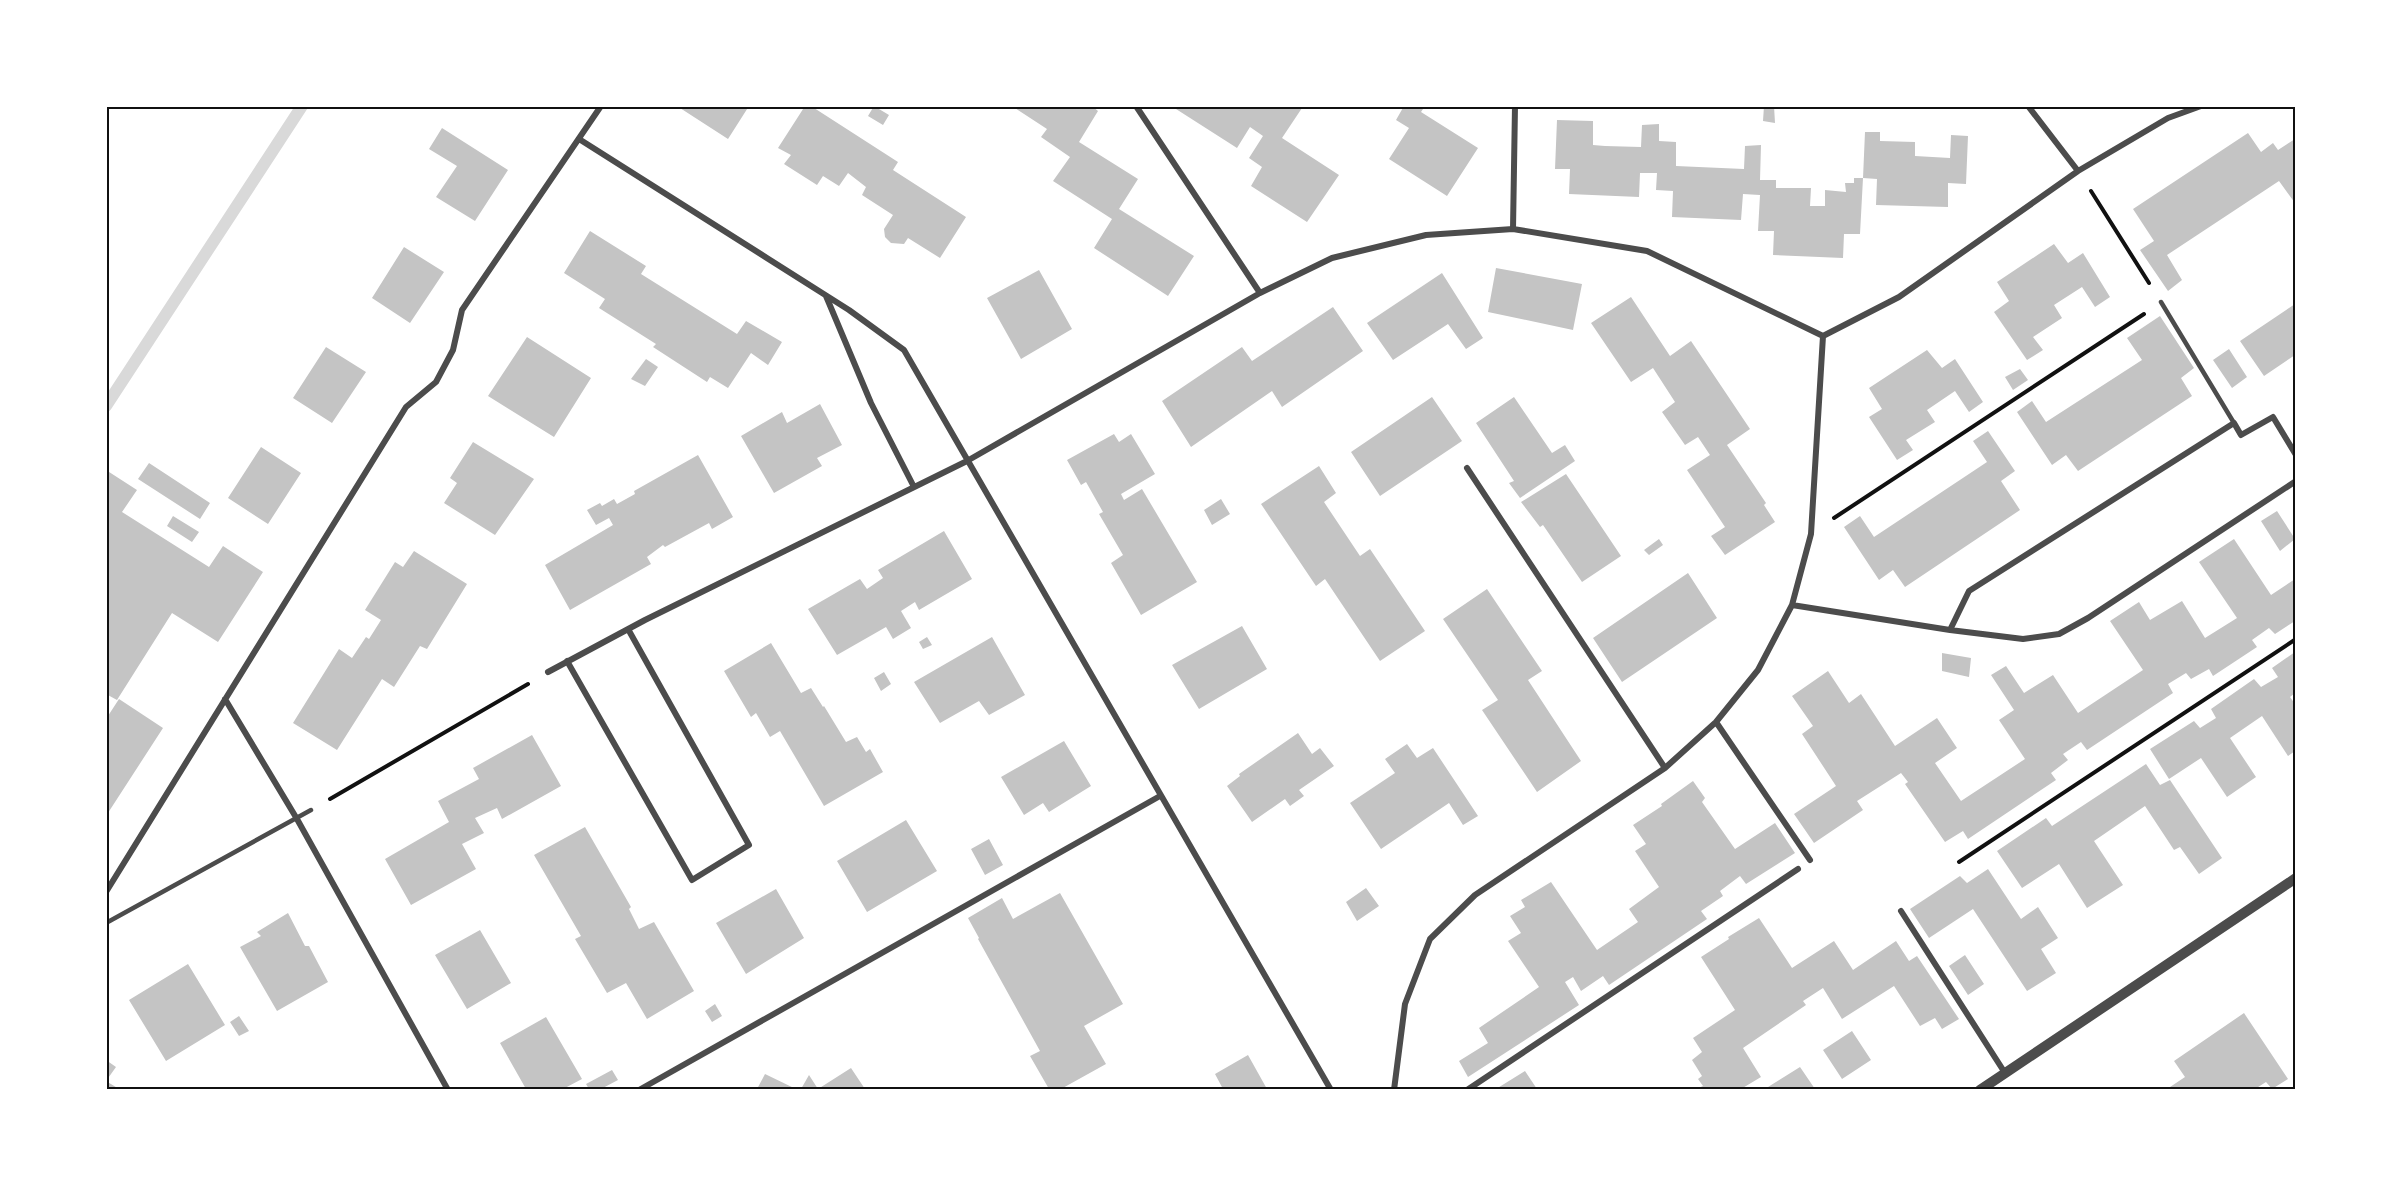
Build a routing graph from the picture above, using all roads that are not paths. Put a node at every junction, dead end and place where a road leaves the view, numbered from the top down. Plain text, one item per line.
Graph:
1 (601, 106) edge
2 (1136, 106) edge
3 (1515, 106) edge
4 (2028, 106) edge
5 (2201, 106) edge
6 (579, 139) junction
7 (2078, 171) junction
8 (1513, 229) junction
9 (1260, 293) junction
10 (826, 295) junction
11 (2161, 302) road end
12 (1823, 336) junction
13 (2234, 423) junction
14 (2295, 455) edge
15 (967, 461) junction
16 (1467, 468) dead end
17 (2295, 481) edge
18 (914, 487) junction
19 (1792, 605) junction
20 (627, 629) junction
21 (1950, 630) junction
22 (567, 661) junction
23 (548, 672) road end
24 (225, 699) junction
25 (1716, 722) junction
26 (1665, 768) junction
27 (1160, 796) junction
28 (311, 810) road end
29 (297, 819) junction
30 (1810, 860) dead end
31 (1798, 869) dead end
32 (2295, 878) edge
33 (106, 892) edge
34 (1901, 911) dead end
35 (106, 923) edge
36 (2005, 1073) junction
37 (448, 1089) edge
38 (639, 1089) edge
39 (1331, 1089) edge
40 (1394, 1089) edge
41 (1467, 1089) edge
42 (1980, 1089) edge

1 - 6 street
2 - 9 street
3 - 8 street
4 - 7 street
5 - 7 street
6 - 10 street
6 - 24 street
7 - 12 street
8 - 9 street
8 - 12 street
9 - 15 street
10 - 15 street
10 - 18 street
11 - 13 lane
12 - 19 street
13 - 14 street
13 - 21 street
15 - 18 street
15 - 27 street
16 - 26 street
17 - 21 street
18 - 20 street
19 - 21 street
19 - 25 street
20 - 22 street
20 - 22 street
22 - 23 street
24 - 29 street
24 - 33 street
25 - 26 street
25 - 30 street
26 - 40 street
27 - 38 street
27 - 39 street
28 - 29 lane
29 - 35 lane
29 - 37 street
31 - 41 street
32 - 36 street
34 - 36 street
36 - 42 street

